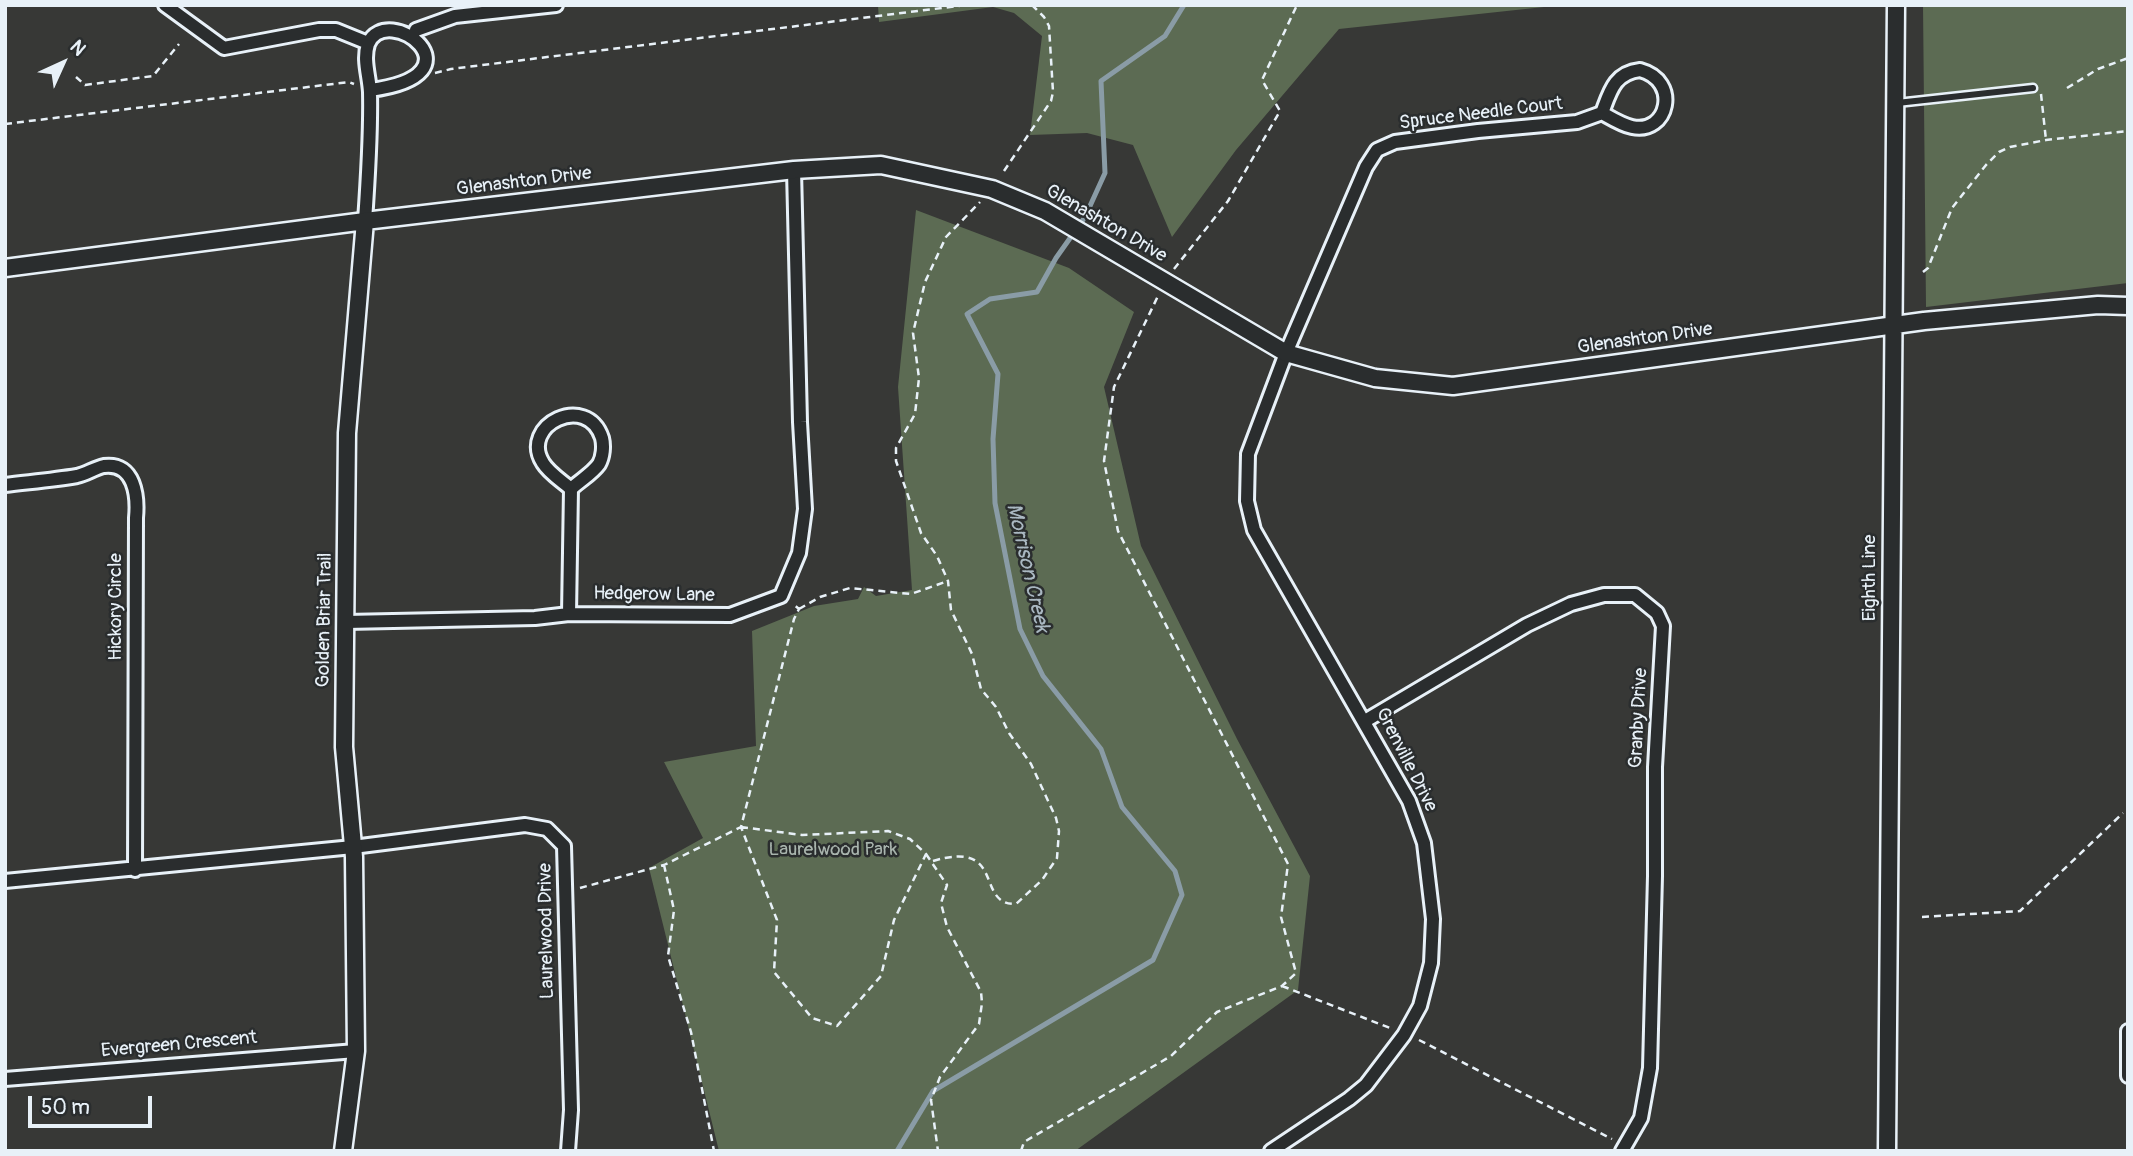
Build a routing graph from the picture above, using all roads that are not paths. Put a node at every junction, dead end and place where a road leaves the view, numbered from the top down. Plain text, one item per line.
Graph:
1 (165, 5) edge
2 (556, 5) edge
3 (1896, 5) edge
4 (416, 30) junction
5 (368, 43) junction
6 (2037, 89) road end
7 (370, 90) junction
8 (1895, 103) junction
9 (1602, 113) junction
10 (794, 170) junction
11 (365, 221) junction
12 (5, 268) edge
13 (2128, 306) edge
14 (1893, 324) junction
15 (1286, 354) junction
16 (5, 485) edge
17 (570, 489) junction
18 (569, 614) junction
19 (346, 622) junction
20 (1365, 721) junction
21 (353, 847) junction
22 (135, 870) junction
23 (5, 881) edge
24 (2128, 1031) edge
25 (356, 1051) junction
26 (2128, 1076) edge
27 (5, 1079) edge
28 (1623, 1149) edge
29 (343, 1151) edge
30 (568, 1151) edge
31 (1271, 1151) edge
32 (1887, 1151) edge

1 - 5 street
2 - 4 street
3 - 8 street, Eighth Line
4 - 5 street
4 - 7 street
5 - 7 street, Golden Briar Trail
6 - 8 lane
7 - 11 street, Golden Briar Trail
8 - 14 street, Eighth Line
9 - 9 street
9 - 15 street, Spruce Needle Court
10 - 11 street, Glenashton Drive
10 - 15 street, Glenashton Drive
10 - 18 street, Hedgerow Lane
11 - 12 street, Glenashton Drive
11 - 19 street, Golden Briar Trail
13 - 14 street, Glenashton Drive
14 - 15 street, Glenashton Drive
14 - 32 street, Eighth Line
15 - 20 street, Grenville Drive
16 - 22 street, Hickory Circle
17 - 17 street
17 - 18 street
18 - 19 street, Hedgerow Lane
19 - 21 street, Golden Briar Trail
20 - 28 street, Granby Drive
20 - 31 street, Grenville Drive
21 - 22 street
21 - 25 street, Golden Briar Trail
21 - 30 street, Laurelwood Drive
22 - 23 street
24 - 26 street
25 - 27 street, Evergreen Crescent
25 - 29 street, Golden Briar Trail

